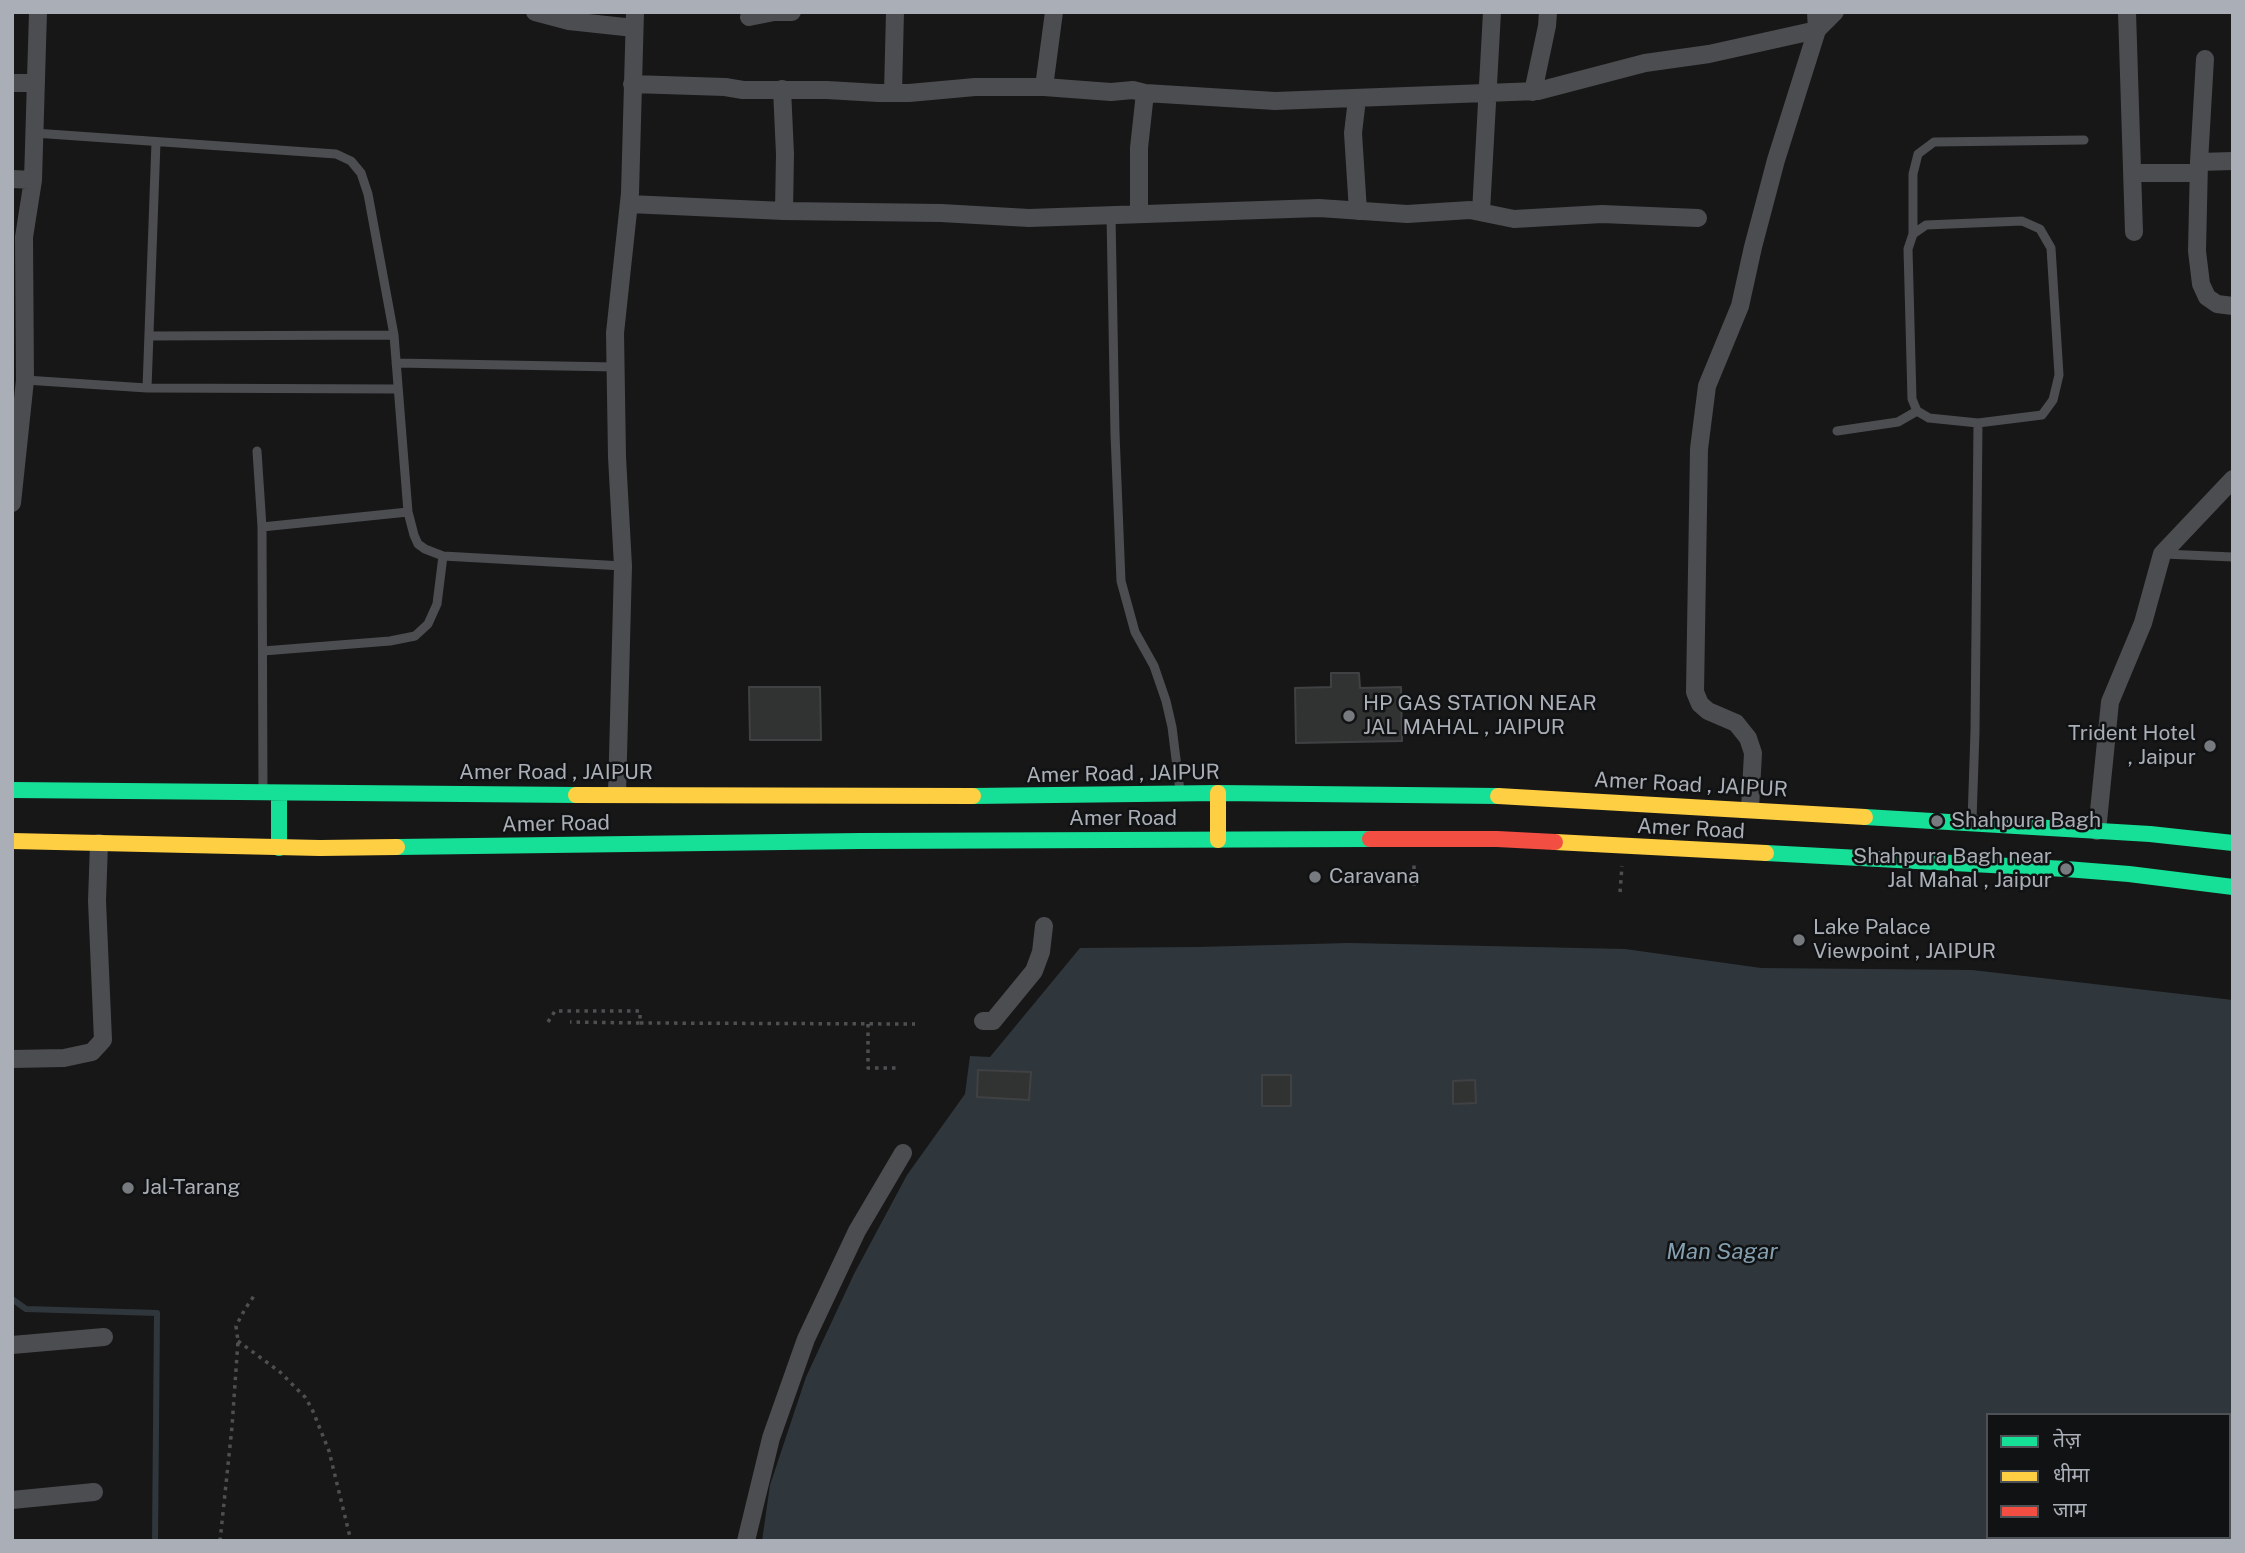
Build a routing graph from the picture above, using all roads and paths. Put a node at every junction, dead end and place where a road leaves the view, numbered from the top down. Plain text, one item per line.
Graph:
1 (38, 12) edge
2 (535, 12) edge
3 (792, 12) edge
4 (895, 12) edge
5 (1054, 12) edge
6 (1492, 12) edge
7 (1548, 12) edge
8 (1835, 12) edge
9 (2127, 12) edge
10 (748, 17) dead end
11 (634, 20) edge
12 (1816, 21) edge
13 (2205, 59) dead end
14 (12, 83) edge
15 (35, 83) junction
16 (632, 84) junction
17 (1044, 87) junction
18 (782, 89) junction
19 (1533, 92) junction
20 (893, 93) junction
21 (1145, 93) junction
22 (1486, 94) junction
23 (1357, 99) junction
24 (34, 133) junction
25 (2084, 140) dead end
26 (156, 142) junction
27 (2233, 162) edge
28 (2199, 167) junction
29 (2132, 173) junction
30 (12, 180) edge
31 (33, 180) junction
32 (629, 204) junction
33 (784, 211) junction
34 (1358, 211) junction
35 (1480, 212) junction
36 (1139, 214) junction
37 (1111, 215) junction
38 (1698, 218) dead end
39 (2134, 232) dead end
40 (1913, 234) junction
41 (2233, 306) edge
42 (18, 318) edge
43 (149, 335) junction
44 (394, 335) junction
45 (396, 363) junction
46 (616, 367) junction
47 (25, 380) junction
48 (147, 388) junction
49 (397, 389) junction
50 (1917, 411) junction
51 (1978, 423) junction
52 (1837, 430) dead end
53 (257, 451) dead end
54 (13, 473) edge
55 (2233, 479) edge
56 (12, 503) edge
57 (408, 512) junction
58 (262, 527) junction
59 (2162, 554) junction
60 (443, 556) junction
61 (2233, 557) edge
62 (623, 566) junction
63 (263, 651) junction
64 (12, 790) edge
65 (271, 793) junction
66 (1181, 793) junction
67 (1219, 793) junction
68 (617, 794) junction
69 (1750, 809) junction
70 (1972, 822) junction
71 (2097, 831) junction
72 (1218, 840) junction
73 (12, 841) edge
74 (99, 843) junction
75 (2233, 843) edge
76 (279, 848) junction
77 (2233, 887) edge
78 (1044, 926) dead end
79 (983, 1021) dead end
80 (548, 1022) dead end
81 (570, 1022) dead end
82 (640, 1023) junction
83 (868, 1023) junction
84 (915, 1024) dead end
85 (12, 1059) edge
86 (899, 1069) dead end
87 (904, 1153) dead end
88 (256, 1293) dead end
89 (104, 1337) dead end
90 (238, 1341) junction
91 (12, 1345) edge
92 (94, 1492) dead end
93 (12, 1500) edge
94 (220, 1541) edge
95 (351, 1541) edge
96 (746, 1541) edge

1 - 15 street
2 - 11 street
3 - 10 street
4 - 20 street
5 - 17 street
6 - 22 street
7 - 19 street
8 - 12 street
9 - 29 street
11 - 16 street
12 - 19 street
12 - 69 street
13 - 28 street
14 - 15 street
15 - 24 street
16 - 18 street
16 - 32 street
17 - 20 street
17 - 21 street
18 - 20 street
18 - 33 street
19 - 22 street
21 - 23 street
21 - 36 street
22 - 23 street
22 - 35 street
23 - 34 street
24 - 26 lane
24 - 31 street
25 - 40 lane
26 - 43 lane
26 - 44 lane
27 - 28 street
28 - 29 street
28 - 41 street
29 - 39 street
30 - 31 street
31 - 42 street
32 - 33 street
32 - 46 street
33 - 37 street
34 - 35 street
34 - 36 street
35 - 38 street
36 - 37 street
37 - 66 lane
40 - 50 lane
40 - 51 lane
42 - 47 street
43 - 44 lane
43 - 48 lane
44 - 45 lane
45 - 46 lane
45 - 49 lane
46 - 62 street
47 - 48 lane
47 - 54 street
48 - 49 lane
49 - 57 lane
50 - 51 lane
50 - 52 lane
51 - 70 lane
53 - 58 lane
54 - 56 street
55 - 59 street
57 - 58 lane
57 - 60 lane
58 - 63 lane
59 - 61 lane
59 - 71 street
60 - 62 lane
60 - 63 lane
62 - 68 street
63 - 65 lane
64 - 65 main road, Amer Road , JAIPUR
65 - 68 main road, Amer Road , JAIPUR
65 - 76 main road
66 - 67 main road, Amer Road , JAIPUR
66 - 68 main road, Amer Road , JAIPUR
67 - 69 main road, Amer Road , JAIPUR
67 - 72 main road
69 - 70 main road, Amer Road , JAIPUR
70 - 71 main road, Amer Road , JAIPUR
71 - 75 main road, Amer Road , JAIPUR
72 - 76 main road, Amer Road
72 - 77 main road, Amer Road
73 - 74 main road, Amer Road
74 - 76 main road, Amer Road
74 - 85 street
78 - 79 street
80 - 82 path
81 - 82 path
82 - 83 path
83 - 84 path
83 - 86 path
87 - 96 street
88 - 90 path
89 - 91 street
90 - 94 path
90 - 95 path
92 - 93 street

